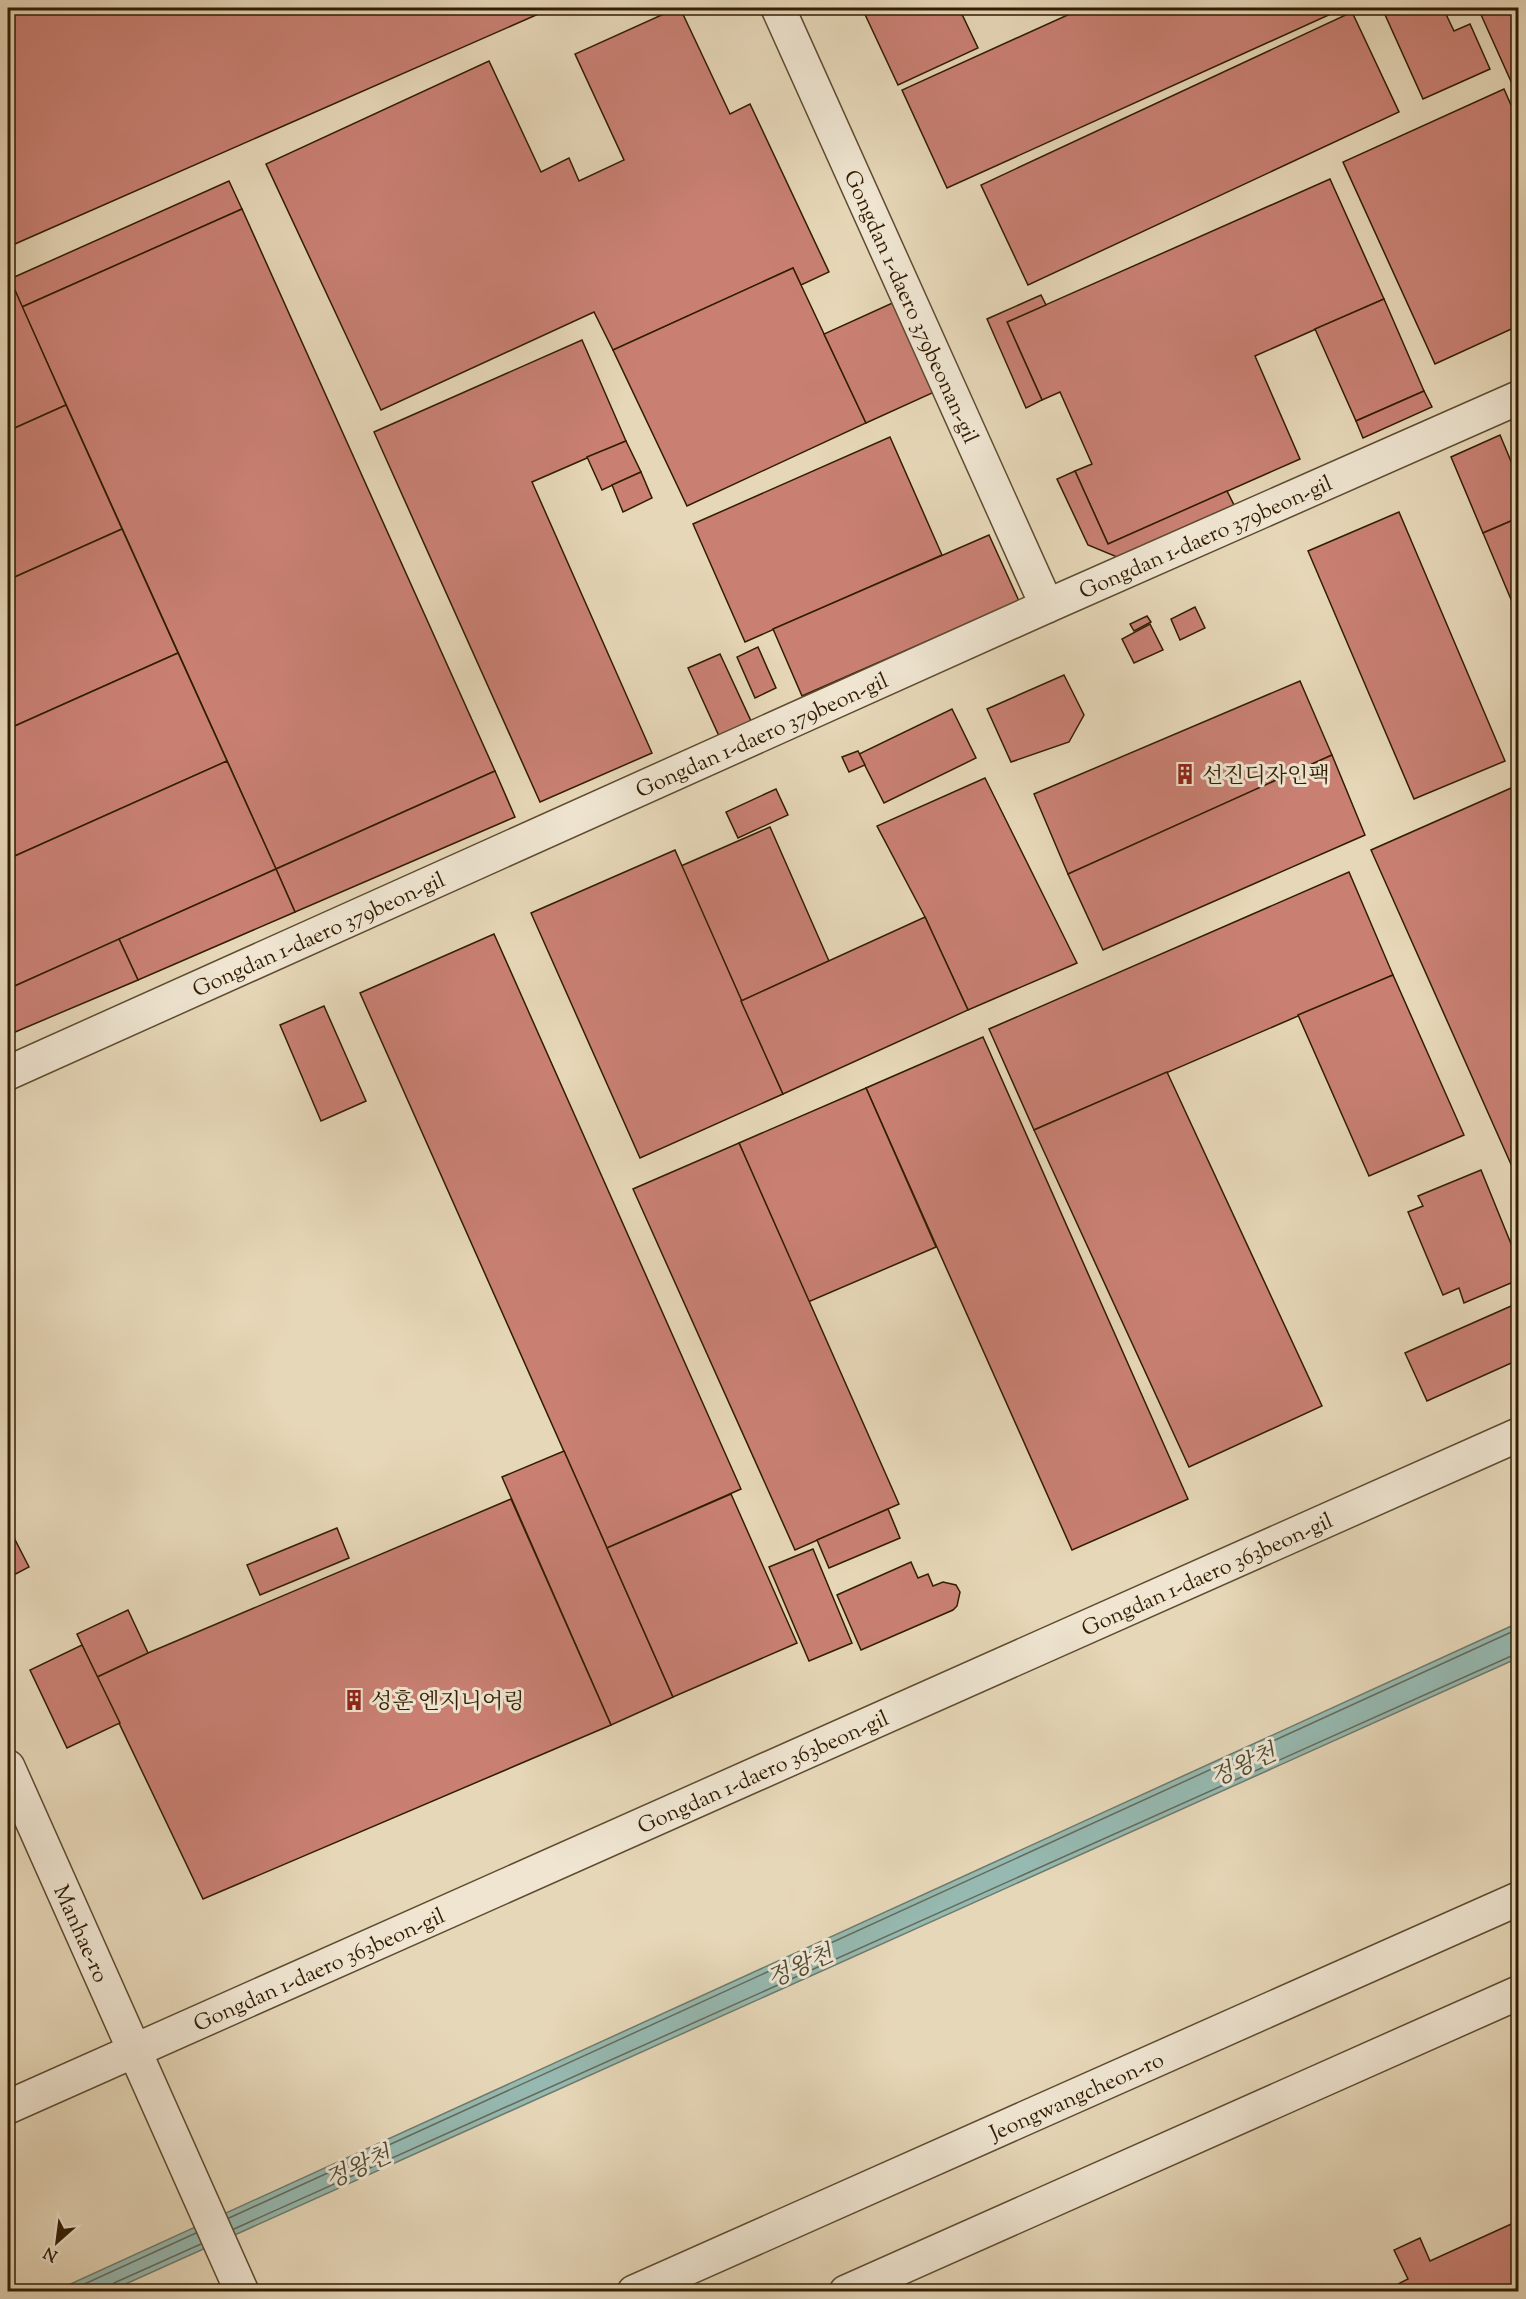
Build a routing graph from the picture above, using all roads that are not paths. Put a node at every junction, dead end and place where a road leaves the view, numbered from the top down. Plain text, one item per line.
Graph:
1 (778, 8) edge
2 (1518, 398) edge
3 (1047, 606) junction
4 (8, 1073) edge
5 (1518, 1435) edge
6 (8, 1767) edge
7 (1518, 1899) edge
8 (1518, 1993) edge
9 (133, 2051) junction
10 (8, 2108) edge
11 (242, 2292) edge
12 (634, 2292) edge
13 (846, 2292) edge

1 - 3 street, Gongdan 1-daero 379beonan-gil
2 - 3 street, Gongdan 1-daero 379beon-gil
3 - 4 street, Gongdan 1-daero 379beon-gil
5 - 9 street, Gongdan 1-daero 363beon-gil
6 - 9 street, Manhae-ro
7 - 12 street, Jeongwangcheon-ro
8 - 13 street
9 - 10 street, Gongdan 1-daero 363beon-gil
9 - 11 street, Manhae-ro

